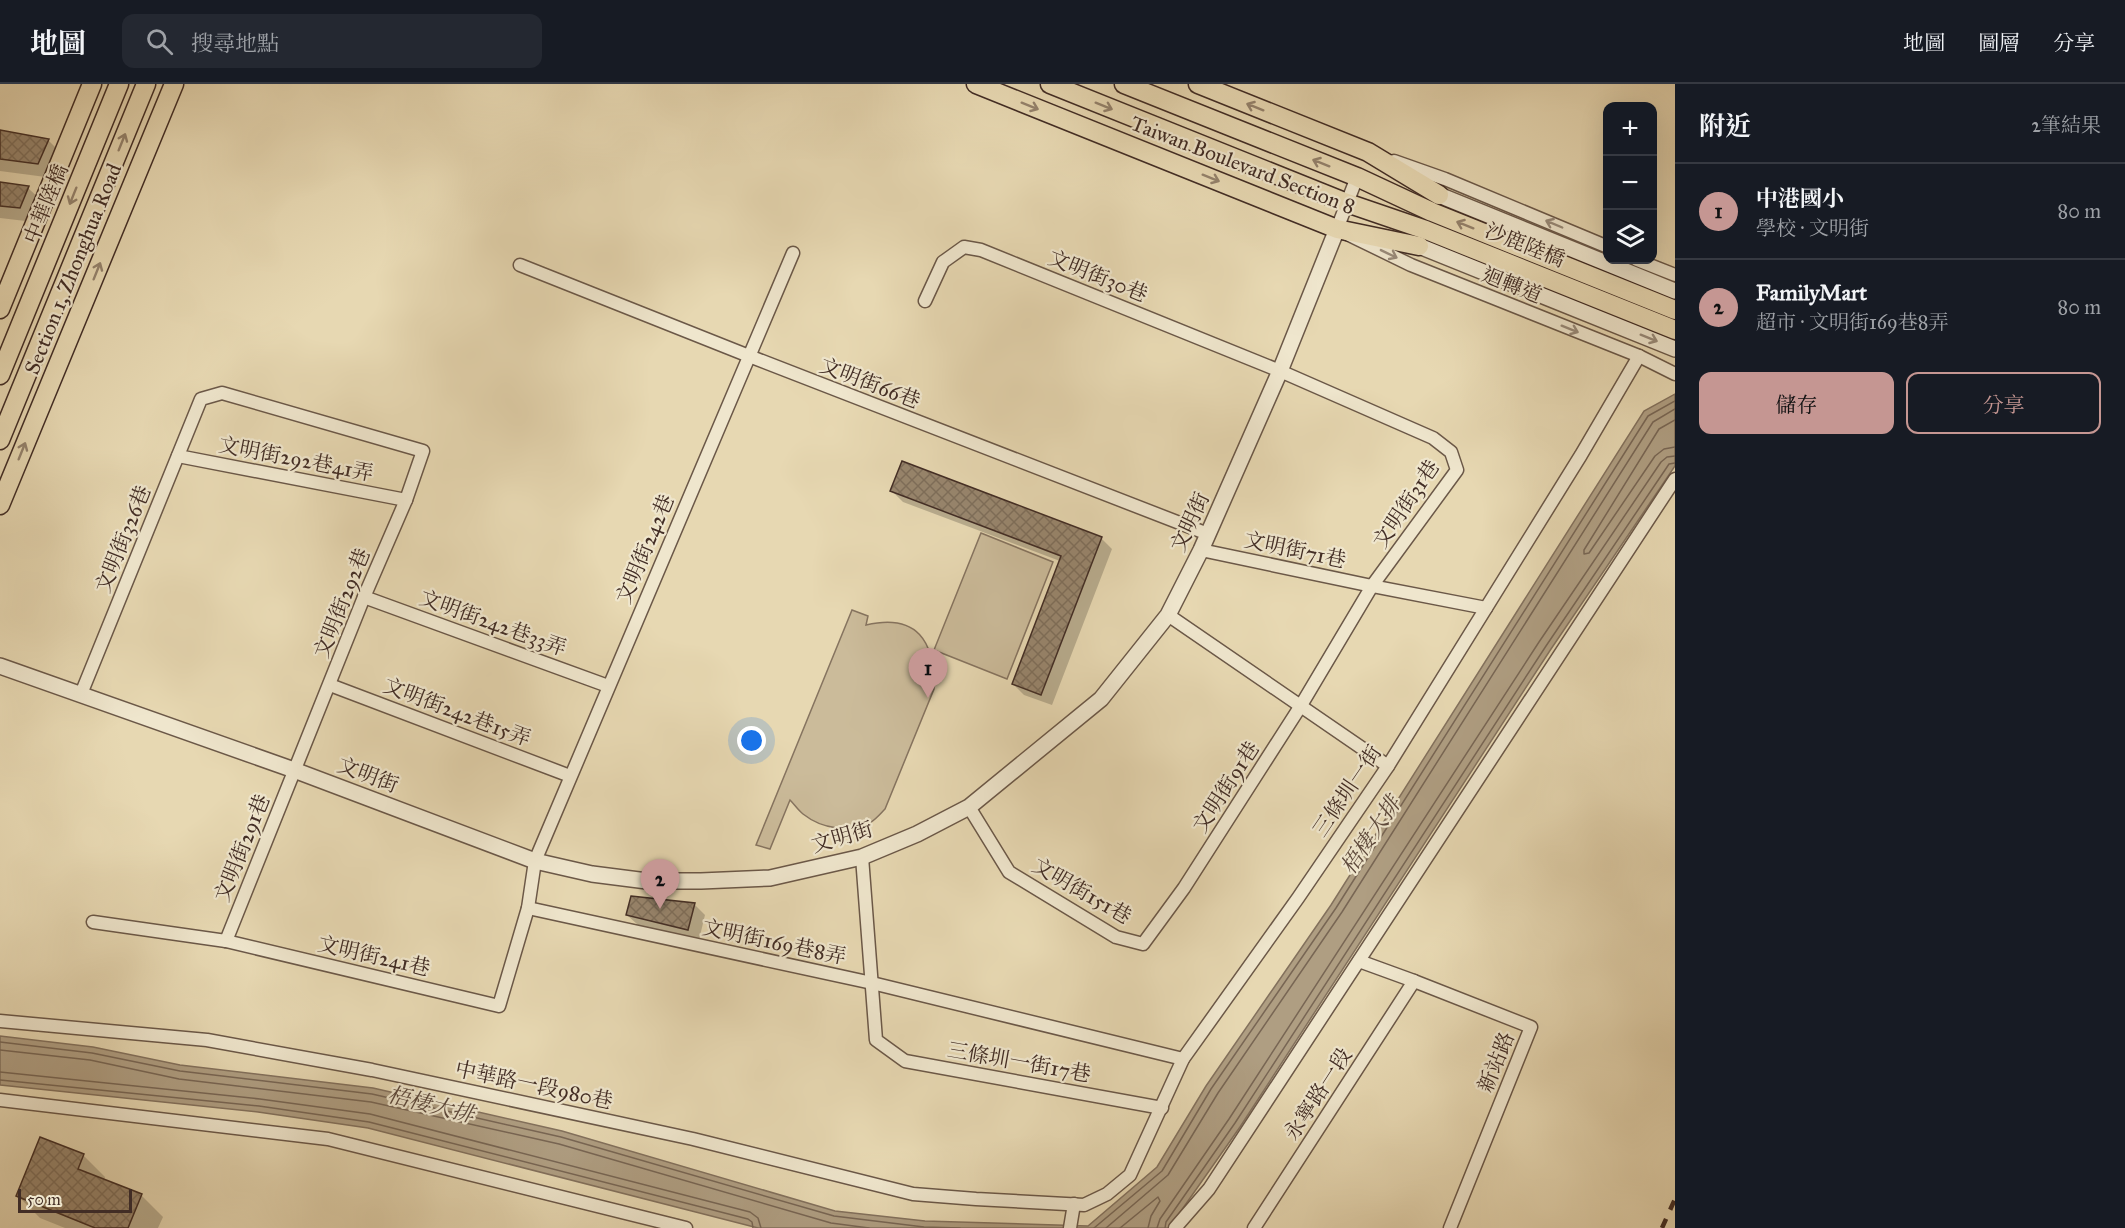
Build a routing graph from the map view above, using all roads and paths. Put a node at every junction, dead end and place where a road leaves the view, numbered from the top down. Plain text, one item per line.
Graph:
1 (92, 84) edge
2 (119, 84) edge
3 (146, 84) edge
4 (174, 84) edge
5 (976, 84) edge
6 (1050, 84) edge
7 (1124, 84) edge
8 (1198, 84) edge
9 (1368, 152) junction
10 (1357, 177) junction
11 (1347, 203) junction
12 (1436, 204) junction
13 (1337, 229) junction
14 (1422, 238) junction
15 (1603, 245) edge
16 (793, 253) dead end
17 (1647, 264) edge
18 (520, 265) dead end
19 (1675, 275) edge
20 (1675, 291) edge
21 (925, 301) dead end
22 (0, 309) edge
23 (1675, 310) edge
24 (1675, 330) edge
25 (1675, 349) edge
26 (749, 356) junction
27 (1639, 356) junction
28 (1280, 371) junction
29 (1675, 374) edge
30 (0, 375) edge
31 (0, 440) edge
32 (423, 451) joint
33 (178, 456) junction
34 (1675, 479) edge
35 (406, 500) junction
36 (0, 505) edge
37 (1208, 534) junction
38 (1201, 550) junction
39 (1372, 586) junction
40 (364, 597) junction
41 (1486, 608) junction
42 (1168, 615) junction
43 (0, 666) edge
44 (330, 684) junction
45 (608, 686) junction
46 (81, 694) junction
47 (1300, 707) junction
48 (1388, 766) junction
49 (294, 770) junction
50 (570, 776) junction
51 (969, 807) junction
52 (862, 857) junction
53 (535, 861) junction
54 (1184, 888) joint
55 (528, 908) junction
56 (93, 922) dead end
57 (226, 941) junction
58 (1359, 961) junction
59 (1414, 981) junction
60 (872, 983) junction
61 (0, 1021) edge
62 (1183, 1059) junction
63 (0, 1100) edge
64 (1162, 1108) junction
65 (1056, 1204) joint
66 (1074, 1204) junction
67 (686, 1228) edge
68 (1070, 1228) edge
69 (1175, 1228) edge
70 (1254, 1228) edge
71 (1450, 1228) edge

1 - 22 main road
2 -> 30 main road, 中華陸橋
31 -> 3 main road
36 -> 4 main road, Section 1, Zhonghua Road
5 -> 13 main road, Taiwan Boulevard Section 8
6 -> 11 main road, Taiwan Boulevard Section 8
10 -> 7 main road, Taiwan Boulevard Section 8
9 -> 8 main road
9 - 12 main road
15 -> 9 street
10 - 11 street, 文明街
10 - 12 main road, Taiwan Boulevard Section 8
11 - 13 street, 文明街
11 - 14 main road, Taiwan Boulevard Section 8
12 - 20 street
23 -> 12 main road, 沙鹿陸橋
13 - 14 main road, Taiwan Boulevard Section 8
13 -> 27 street, 迴轉道
13 - 28 street, 文明街
14 - 24 main road, 沙鹿陸橋
14 -> 25 street
16 - 26 street, 文明街242巷
17 - 19 street
18 - 26 street, 文明街66巷
21 - 28 street, 文明街30巷
26 - 37 street, 文明街66巷
26 - 45 street, 文明街242巷
27 - 29 street, 迴轉道
27 - 41 street, 三條圳一街
28 - 37 street, 文明街
28 - 39 street, 文明街31巷
32 - 33 street, 文明街326巷
32 - 35 street, 文明街292巷
33 - 35 street, 文明街292巷41弄
33 - 46 street, 文明街326巷
34 - 58 street
35 - 40 street, 文明街292巷
37 - 38 street, 文明街
38 - 39 street, 文明街71巷
38 - 42 street, 文明街
39 - 41 street, 文明街71巷
39 - 47 street, 文明街31巷
40 - 44 street, 文明街292巷
40 - 45 street, 文明街242巷33弄
41 - 48 street, 三條圳一街
42 - 47 street
42 - 51 street, 文明街
43 - 46 street, 文明街
44 - 49 street, 文明街292巷
44 - 50 street, 文明街242巷15弄
45 - 50 street, 文明街242巷
46 - 49 street, 文明街
47 - 48 street
47 - 54 street, 文明街91巷
48 - 62 street, 三條圳一街
49 - 53 street, 文明街
49 - 57 street, 文明街291巷
50 - 53 street, 文明街242巷
51 - 52 street, 文明街
51 - 54 street, 文明街151巷
52 - 53 street, 文明街
52 - 60 street
53 - 55 street, 文明街241巷
55 - 57 street, 文明街241巷
55 - 60 street, 文明街169巷8弄
56 - 57 street, 文明街241巷
58 - 59 street
58 - 69 street
59 - 70 street, 永寧路一段
59 - 71 street, 新站路
60 - 62 street, 文明街169巷8弄
60 - 64 street, 三條圳一街17巷
61 - 65 street, 中華路一段980巷
62 - 64 street, 三條圳一街
63 - 67 street
64 - 66 street, 三條圳一街
65 - 66 street, 三條圳一街
66 - 68 street

